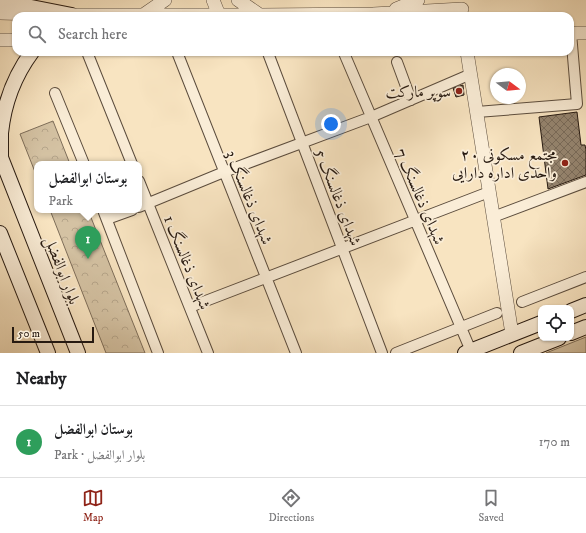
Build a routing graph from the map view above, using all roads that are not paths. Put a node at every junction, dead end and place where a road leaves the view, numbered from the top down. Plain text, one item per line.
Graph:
1 (166, 0) edge
2 (213, 0) edge
3 (238, 0) edge
4 (418, 0) edge
5 (0, 2) edge
6 (462, 8) edge
7 (55, 12) edge
8 (148, 12) edge
9 (219, 12) edge
10 (256, 12) edge
11 (382, 12) edge
12 (403, 12) edge
13 (0, 13) edge
14 (12, 13) edge
15 (574, 33) edge
16 (586, 33) edge
17 (0, 40) edge
18 (12, 40) edge
19 (29, 56) edge
20 (89, 56) edge
21 (179, 56) edge
22 (269, 56) edge
23 (345, 56) edge
24 (468, 56) edge
25 (572, 56) edge
26 (397, 62) dead end
27 (471, 74) junction
28 (55, 94) dead end
29 (411, 100) junction
30 (477, 112) junction
31 (371, 117) junction
32 (302, 143) junction
33 (0, 156) edge
34 (83, 161) edge
35 (131, 161) edge
36 (224, 172) junction
37 (586, 182) edge
38 (490, 192) junction
39 (142, 196) edge
40 (144, 206) edge
41 (116, 213) edge
42 (105, 215) edge
43 (494, 217) junction
44 (415, 221) junction
45 (0, 233) edge
46 (342, 248) junction
47 (586, 277) edge
48 (266, 278) junction
49 (522, 302) dead end
50 (586, 305) edge
51 (190, 307) junction
52 (574, 310) edge
53 (497, 313) dead end
54 (538, 324) edge
55 (461, 327) junction
56 (586, 327) edge
57 (574, 332) edge
58 (512, 334) junction
59 (551, 341) edge
60 (468, 352) edge
61 (48, 353) edge
62 (78, 353) edge
63 (158, 353) edge
64 (208, 353) edge
65 (296, 353) edge
66 (382, 353) edge
67 (396, 353) edge
68 (520, 353) edge

1 - 8 street
2 - 9 street
3 - 10 street
4 - 11 street
5 - 7 main road
6 - 12 street
13 - 14 street
15 - 16 street
17 - 18 street
19 - 33 main road
20 - 35 street
21 - 36 street, شهدای ذغالسنگ 3
22 - 32 street, شهدای ذغالسنگ 5
23 - 31 street, شهدای ذغالسنگ 7
24 - 27 street
25 - 30 street
26 - 29 street
27 - 29 street
27 - 30 street
28 - 34 street
29 - 31 street
30 - 38 street
31 - 32 street
31 - 44 street, شهدای ذغالسنگ 7
32 - 36 street
32 - 46 street, شهدای ذغالسنگ 5
33 - 62 main road, بلوار ابوالفضل
36 - 40 street
36 - 48 street, شهدای ذغالسنگ 3
37 - 43 street
38 - 43 street
38 - 44 street
39 - 40 street, شهدای ذغالسنگ 1
40 - 51 street, شهدای ذغالسنگ 1
41 - 42 street
42 - 63 street
43 - 58 street
44 - 46 street
44 - 55 street, شهدای ذغالسنگ 7
45 - 61 main road
46 - 48 street
46 - 66 street, شهدای ذغالسنگ 5
47 - 49 street
48 - 51 street
48 - 65 street, شهدای ذغالسنگ 3
50 - 52 main road
51 - 64 street, شهدای ذغالسنگ 1
53 - 55 street
54 - 58 main road
55 - 60 street, شهدای ذغالسنگ 7
55 - 67 street
56 - 57 main road
58 - 60 main road
58 - 68 main road
59 - 68 main road

